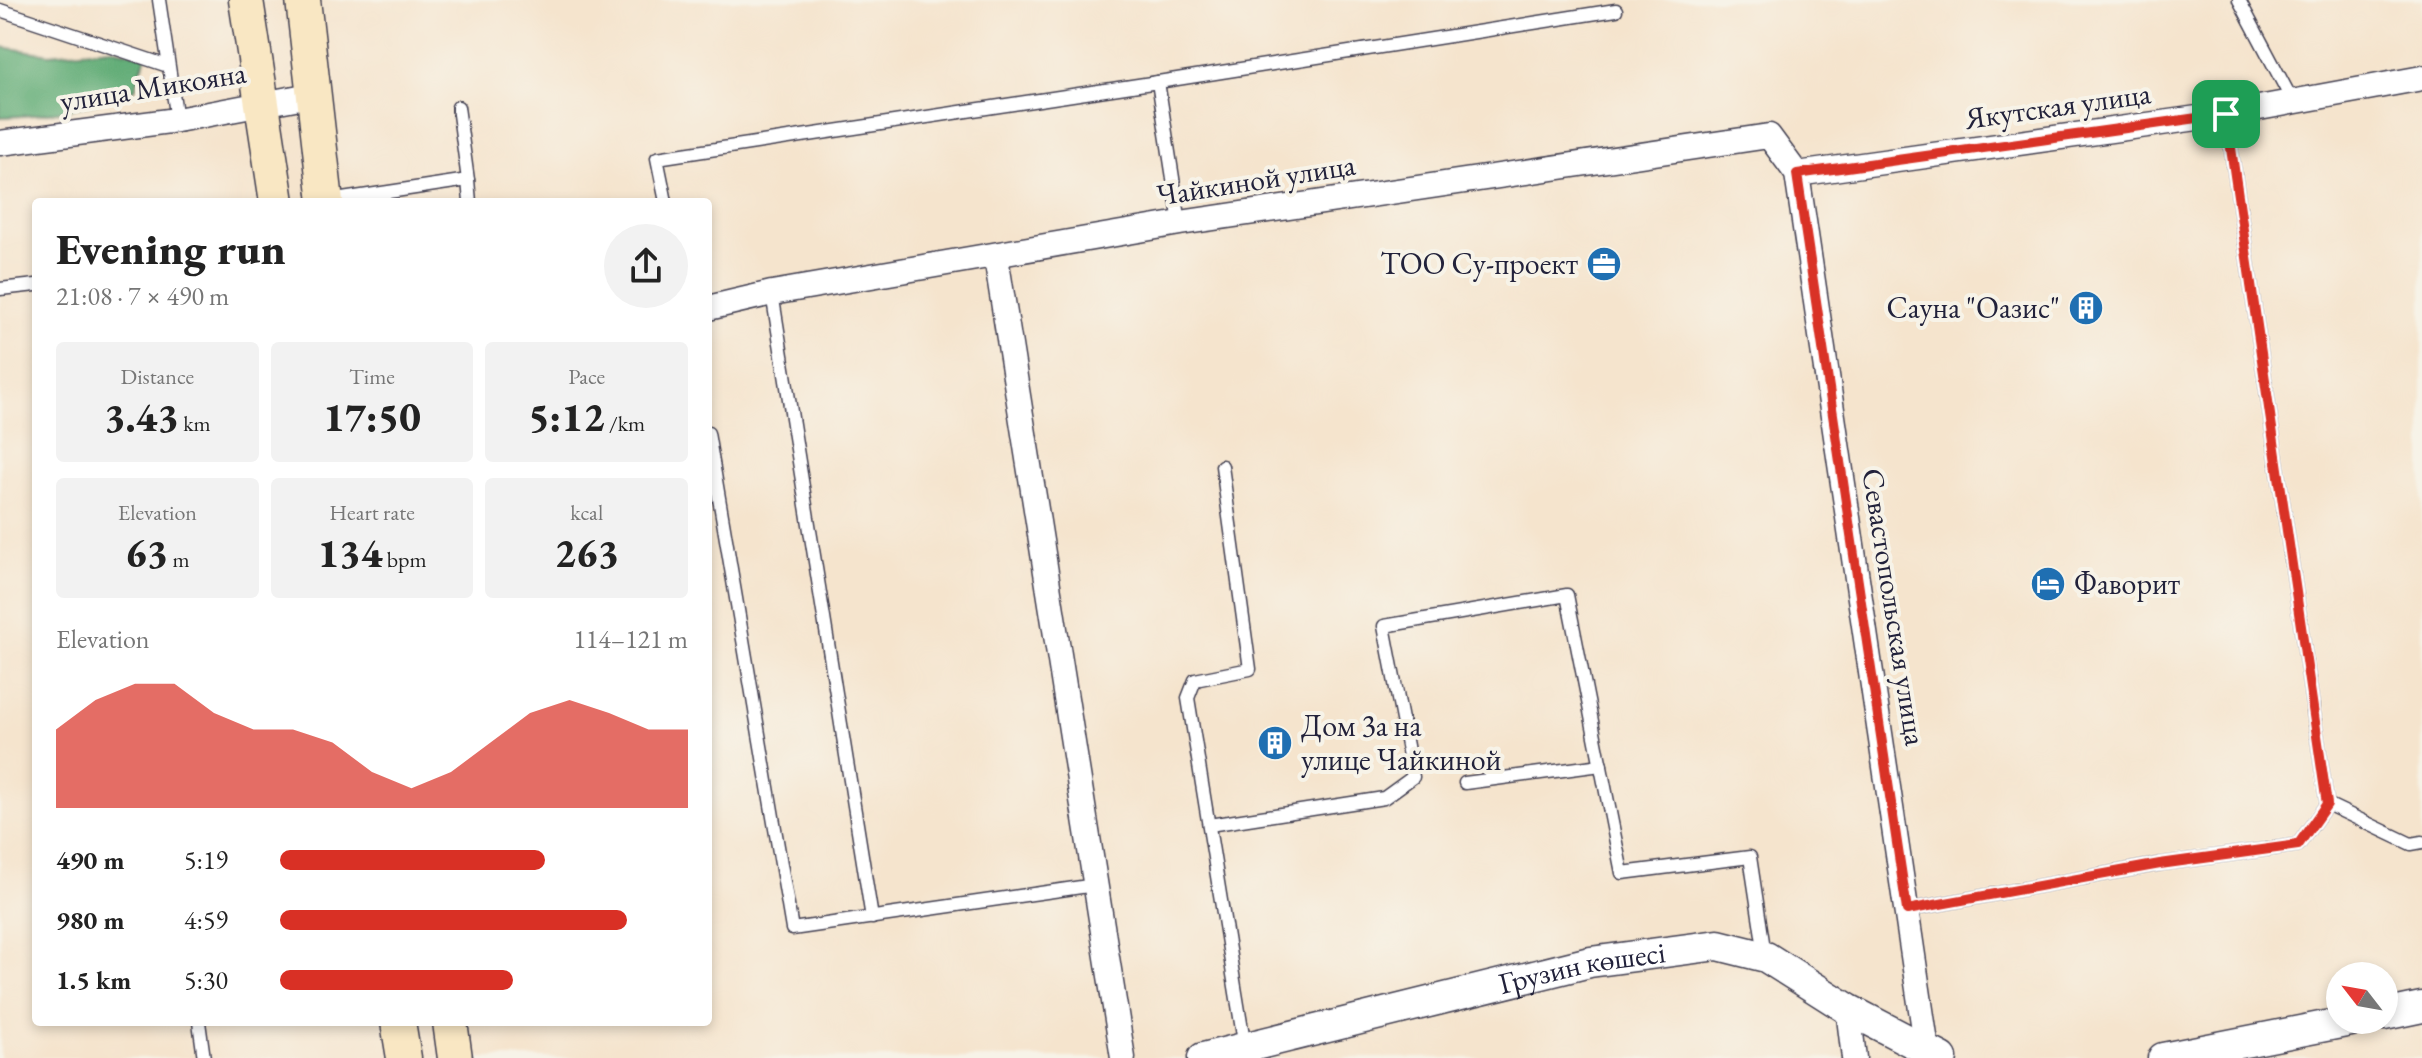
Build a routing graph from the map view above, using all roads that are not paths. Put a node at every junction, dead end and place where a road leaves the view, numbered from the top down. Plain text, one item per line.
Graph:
1 (159, 0) edge
2 (246, 0) edge
3 (303, 0) edge
4 (2239, 0) edge
5 (0, 10) edge
6 (1616, 10) dead end
7 (168, 66) junction
8 (2422, 78) edge
9 (1158, 82) junction
10 (316, 94) junction
11 (263, 102) junction
12 (2293, 102) junction
13 (458, 107) dead end
14 (2226, 114) junction
15 (177, 120) junction
16 (0, 143) edge
17 (1797, 174) junction
18 (468, 180) junction
19 (276, 198) edge
20 (326, 198) edge
21 (352, 198) edge
22 (470, 198) edge
23 (665, 198) edge
24 (1180, 223) junction
25 (996, 257) junction
26 (32, 285) edge
27 (0, 289) edge
28 (772, 293) junction
29 (712, 307) edge
30 (712, 457) edge
31 (1222, 466) dead end
32 (1601, 765) junction
33 (1465, 783) dead end
34 (2327, 804) junction
35 (1209, 825) junction
36 (2422, 842) edge
37 (1095, 885) junction
38 (1907, 910) junction
39 (872, 918) junction
40 (1766, 957) junction
41 (2422, 1007) edge
42 (1848, 1009) junction
43 (2398, 1012) edge
44 (200, 1026) edge
45 (399, 1026) edge
46 (451, 1026) edge
47 (2326, 1026) edge
48 (1245, 1048) junction
49 (1935, 1054) edge
50 (204, 1058) edge
51 (404, 1058) edge
52 (455, 1058) edge
53 (1123, 1058) edge
54 (1203, 1058) edge
55 (1854, 1058) edge
56 (2163, 1058) edge

1 - 7 lane
2 - 11 main road
3 - 10 main road
4 - 12 lane
5 - 7 lane
6 - 9 lane
7 - 15 lane
8 - 12 street, Якутская улица
9 - 23 lane
9 - 24 lane
10 - 11 street, улица Микояна
10 - 20 main road
11 - 15 street, улица Микояна
11 - 19 main road
12 - 14 street, Якутская улица
13 - 18 lane
14 - 17 street, Якутская улица
14 - 34 lane
15 - 16 street, улица Микояна
17 - 24 street, Чайкиной улица
17 - 38 street, Севастопольская улица
18 - 21 lane
18 - 22 lane
24 - 25 street, Чайкиной улица
25 - 28 street, Чайкиной улица
25 - 37 street
26 - 27 lane
28 - 29 street, Чайкиной улица
28 - 39 lane
30 - 39 lane
31 - 35 lane
32 - 33 lane
32 - 35 lane
32 - 40 lane
34 - 36 lane
34 - 38 lane
35 - 48 lane
37 - 39 lane
37 - 53 street
38 - 49 street, Севастопольская улица
40 - 42 street, Грузин көшесі
40 - 48 street, Грузин көшесі
41 - 43 street
42 - 49 street, Грузин көшесі
42 - 55 street
44 - 50 lane
45 - 51 main road
46 - 52 main road
47 - 56 street
48 - 54 street, Грузин көшесі

